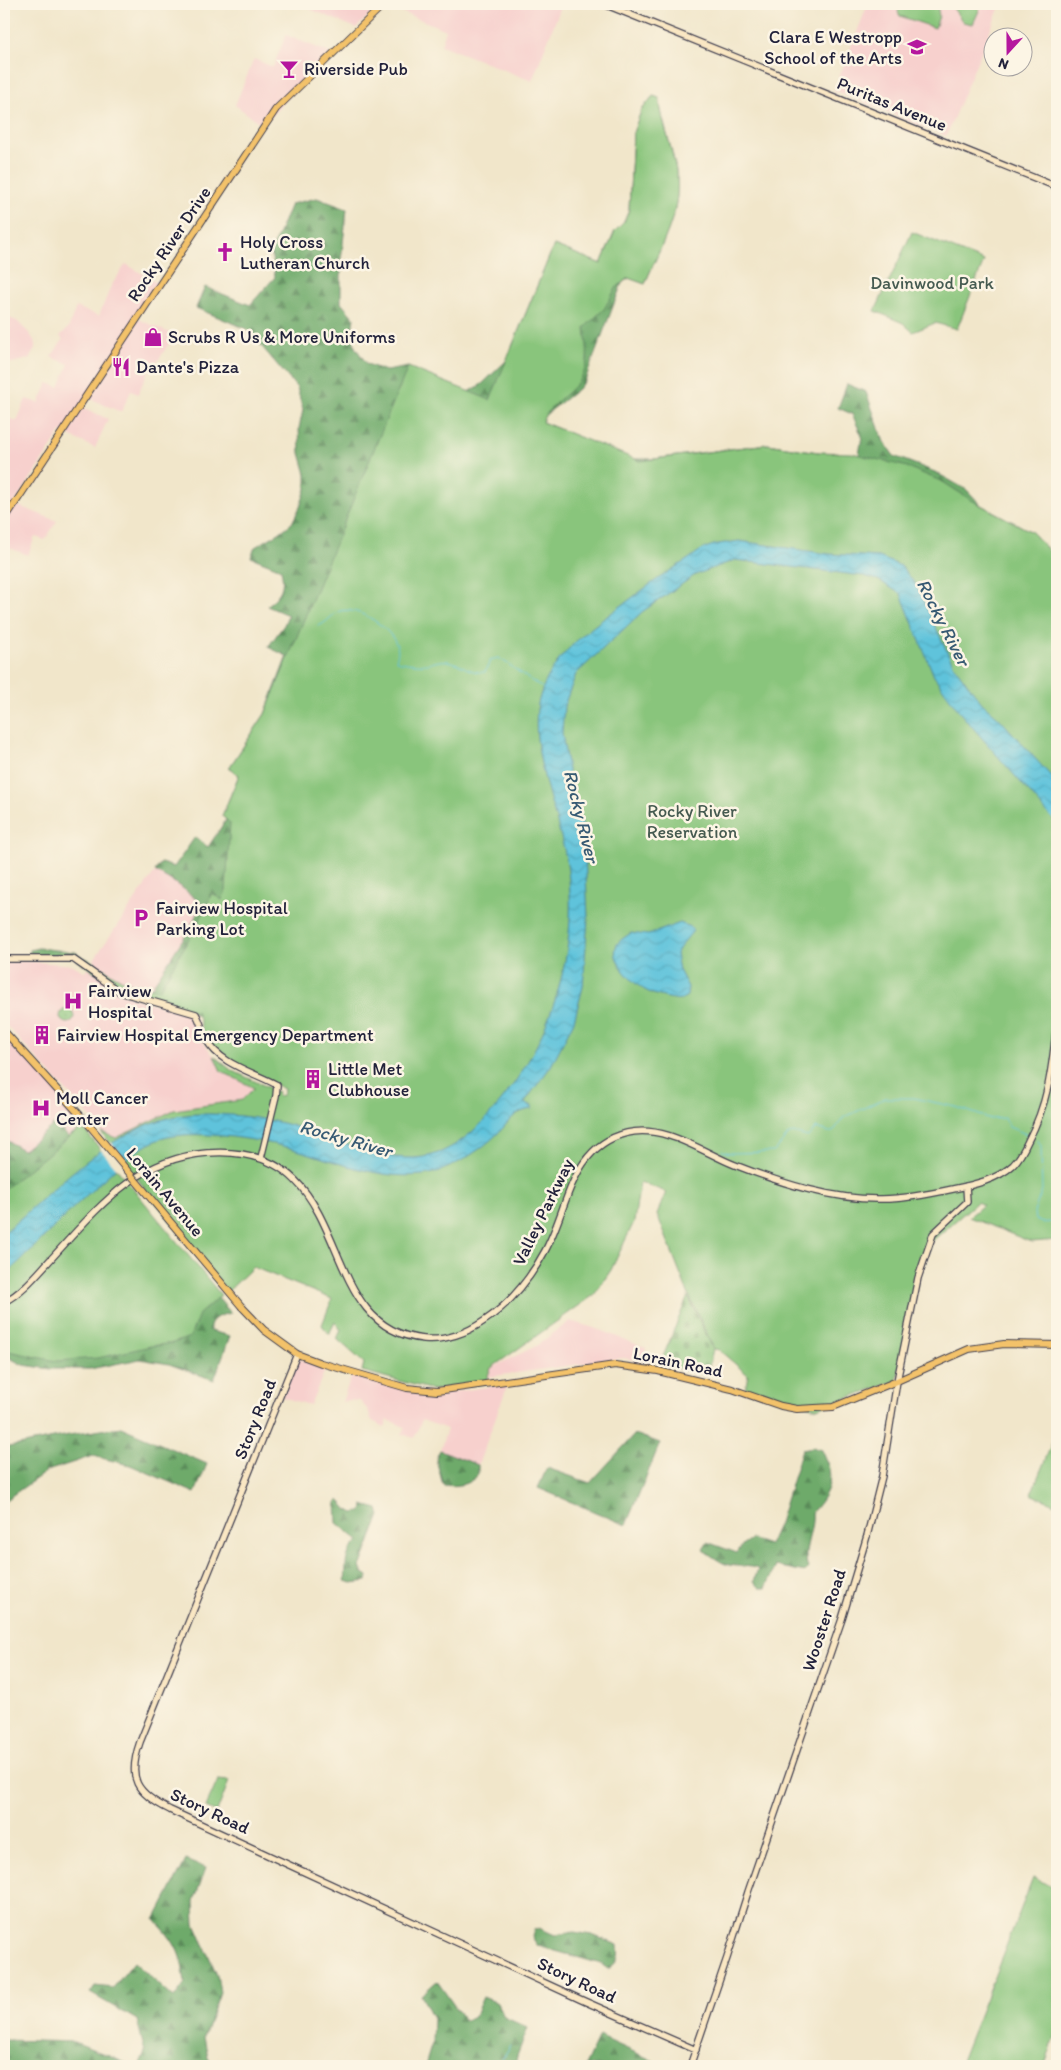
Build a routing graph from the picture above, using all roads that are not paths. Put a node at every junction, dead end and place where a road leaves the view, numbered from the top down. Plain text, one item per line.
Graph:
1 (384, 4) edge
2 (604, 4) edge
3 (1057, 187) edge
4 (4, 520) edge
5 (4, 959) edge
6 (1057, 1023) edge
7 (4, 1031) edge
8 (261, 1158) junction
9 (966, 1186) junction
10 (4, 1302) edge
11 (242, 1307) joint
12 (1057, 1345) edge
13 (297, 1354) junction
14 (897, 1381) junction
15 (696, 2050) junction
16 (690, 2066) edge

1 - 4 main road, Rocky River Drive
2 - 3 street, Puritas Avenue
5 - 8 street
6 - 9 street, Valley Parkway
7 - 11 main road, Lorain Avenue, bridge
8 - 9 street, Valley Parkway
8 - 10 street, Valley Parkway
9 - 14 street, Wooster Road
11 - 13 main road, Lorain Road
12 - 14 main road, Lorain Road
13 - 14 main road, Lorain Road
13 - 15 street, Story Road
14 - 15 street, Wooster Road
15 - 16 street, Wooster Road

